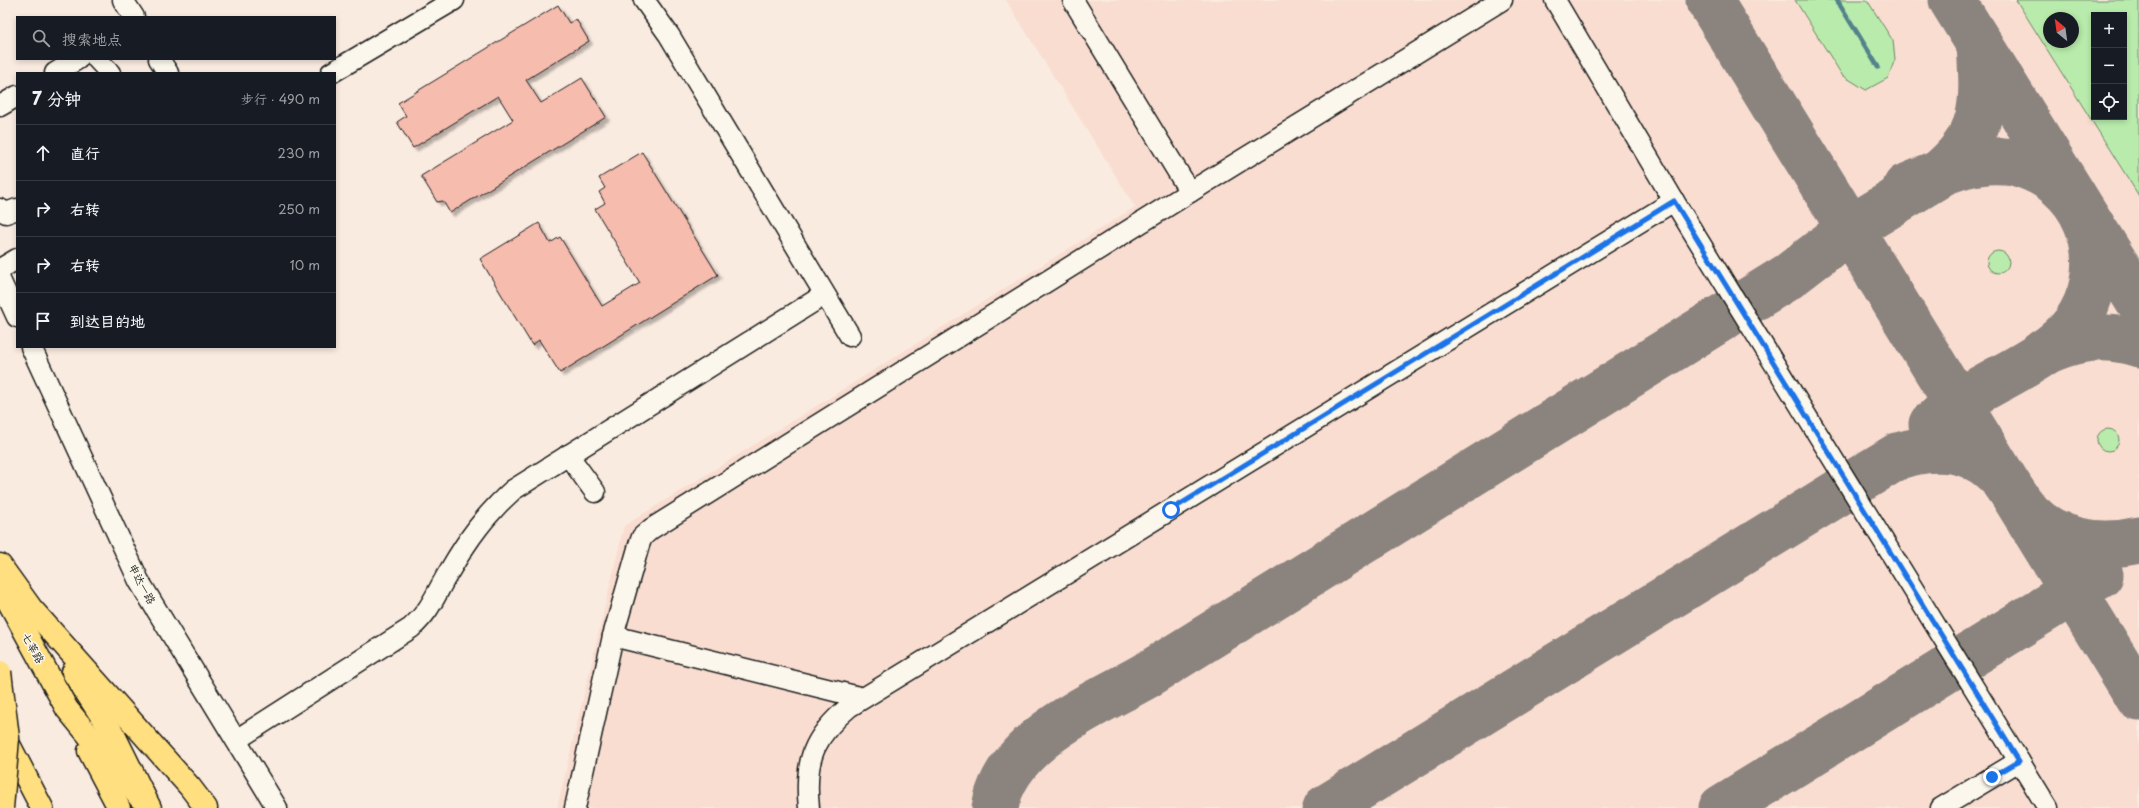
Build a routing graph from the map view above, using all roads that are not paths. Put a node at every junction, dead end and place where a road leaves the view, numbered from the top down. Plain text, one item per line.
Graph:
1 (124, 0) edge
2 (454, 0) edge
3 (644, 0) edge
4 (1074, 0) edge
5 (1502, 0) edge
6 (1556, 0) edge
7 (133, 16) edge
8 (76, 60) edge
9 (98, 60) edge
10 (160, 60) edge
11 (57, 72) edge
12 (109, 72) edge
13 (167, 72) edge
14 (333, 72) edge
15 (16, 97) edge
16 (0, 106) edge
17 (1190, 192) junction
18 (1674, 201) junction
19 (0, 209) edge
20 (16, 209) edge
21 (16, 260) edge
22 (0, 269) edge
23 (0, 280) edge
24 (824, 294) junction
25 (16, 315) edge
26 (850, 336) dead end
27 (31, 348) edge
28 (568, 455) junction
29 (595, 492) dead end
30 (0, 565) edge
31 (0, 586) edge
32 (31, 608) junction
33 (613, 636) junction
34 (0, 672) edge
35 (863, 698) junction
36 (67, 709) junction
37 (0, 726) edge
38 (236, 740) junction
39 (2019, 761) junction
40 (2, 808) edge
41 (42, 808) edge
42 (120, 808) edge
43 (149, 808) edge
44 (206, 808) edge
45 (278, 808) edge
46 (574, 808) edge
47 (809, 808) edge
48 (1941, 808) edge
49 (2048, 808) edge

1 - 7 street
2 - 14 street
3 - 24 street
4 - 17 street
5 - 17 street
6 - 18 street
8 - 11 street
9 - 12 street
10 - 13 street
15 - 16 street
17 - 33 street
18 - 35 street
18 - 39 street
19 - 20 street
21 - 22 street
23 - 25 street
24 - 26 street
24 - 28 street
27 - 38 street, 申达一路
28 - 29 street
28 - 38 street
30 - 32 main road
31 - 36 main road, 七莘路
32 - 43 main road
32 - 44 main road
33 - 35 street
33 - 46 street
34 - 40 main road, bridge
35 - 47 street
36 - 42 main road, 七莘路
36 - 43 main road, 七莘路
37 - 41 main road
38 - 45 street, 申达一路
39 - 48 street
39 - 49 street

